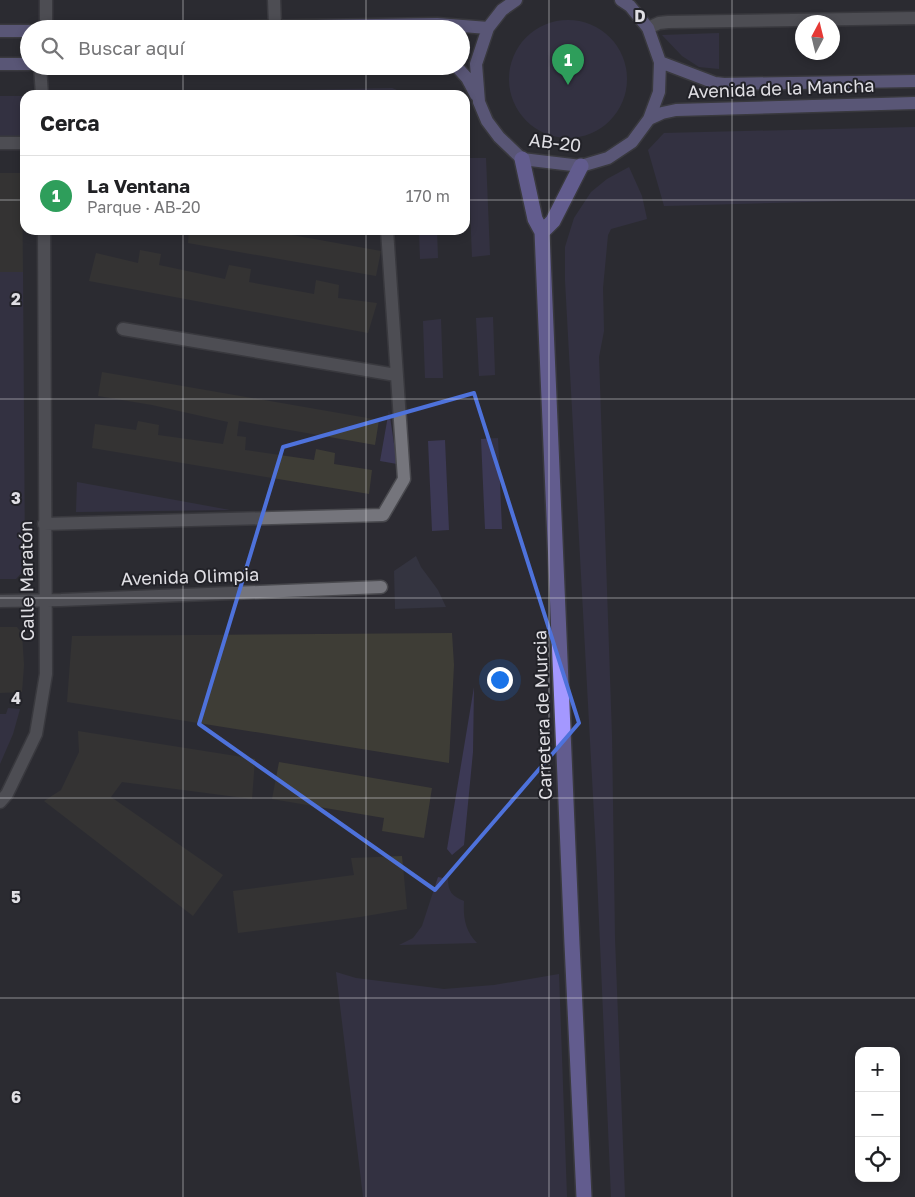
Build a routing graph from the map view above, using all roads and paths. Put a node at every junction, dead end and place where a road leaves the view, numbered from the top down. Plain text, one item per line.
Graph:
1 (46, 0) edge
2 (274, 0) edge
3 (516, 0) edge
4 (627, 2) edge
5 (503, 5) edge
6 (915, 18) edge
7 (46, 20) edge
8 (274, 20) edge
9 (470, 27) edge
10 (488, 28) junction
11 (648, 28) junction
12 (0, 31) edge
13 (20, 31) edge
14 (660, 62) junction
15 (0, 64) edge
16 (20, 64) edge
17 (41, 75) edge
18 (464, 75) edge
19 (915, 81) edge
20 (42, 90) edge
21 (479, 102) junction
22 (915, 103) edge
23 (649, 120) junction
24 (0, 143) edge
25 (20, 143) edge
26 (522, 159) junction
27 (581, 166) junction
28 (542, 232) junction
29 (44, 235) edge
30 (387, 235) edge
31 (123, 329) dead end
32 (396, 375) junction
33 (44, 524) junction
34 (381, 587) dead end
35 (0, 600) edge
36 (46, 600) junction
37 (0, 802) edge
38 (584, 1197) edge

1 - 7 street
2 - 8 street
3 - 5 main road, AB-20
4 - 11 main road, AB-20
5 - 10 main road, AB-20
6 - 11 street
9 - 10 main road
10 - 21 main road, AB-20
11 - 14 main road, AB-20
12 - 13 main road
14 - 19 main road, Avenida de la Mancha
14 - 23 main road, AB-20
15 - 16 main road
17 - 20 street
18 - 21 main road
21 - 26 main road, AB-20
22 - 23 main road, Avenida de la Mancha
23 - 27 main road, AB-20
24 - 25 street
26 - 27 main road, AB-20
26 - 28 highway
27 - 28 highway
28 - 38 highway, Carretera de Murcia
29 - 33 street, Calle Maratón
30 - 32 street
31 - 32 street
32 - 33 street
33 - 36 street, Calle Maratón
34 - 36 street, Avenida Olimpia
35 - 36 street, Avenida Olimpia
36 - 37 street, Calle Maratón

